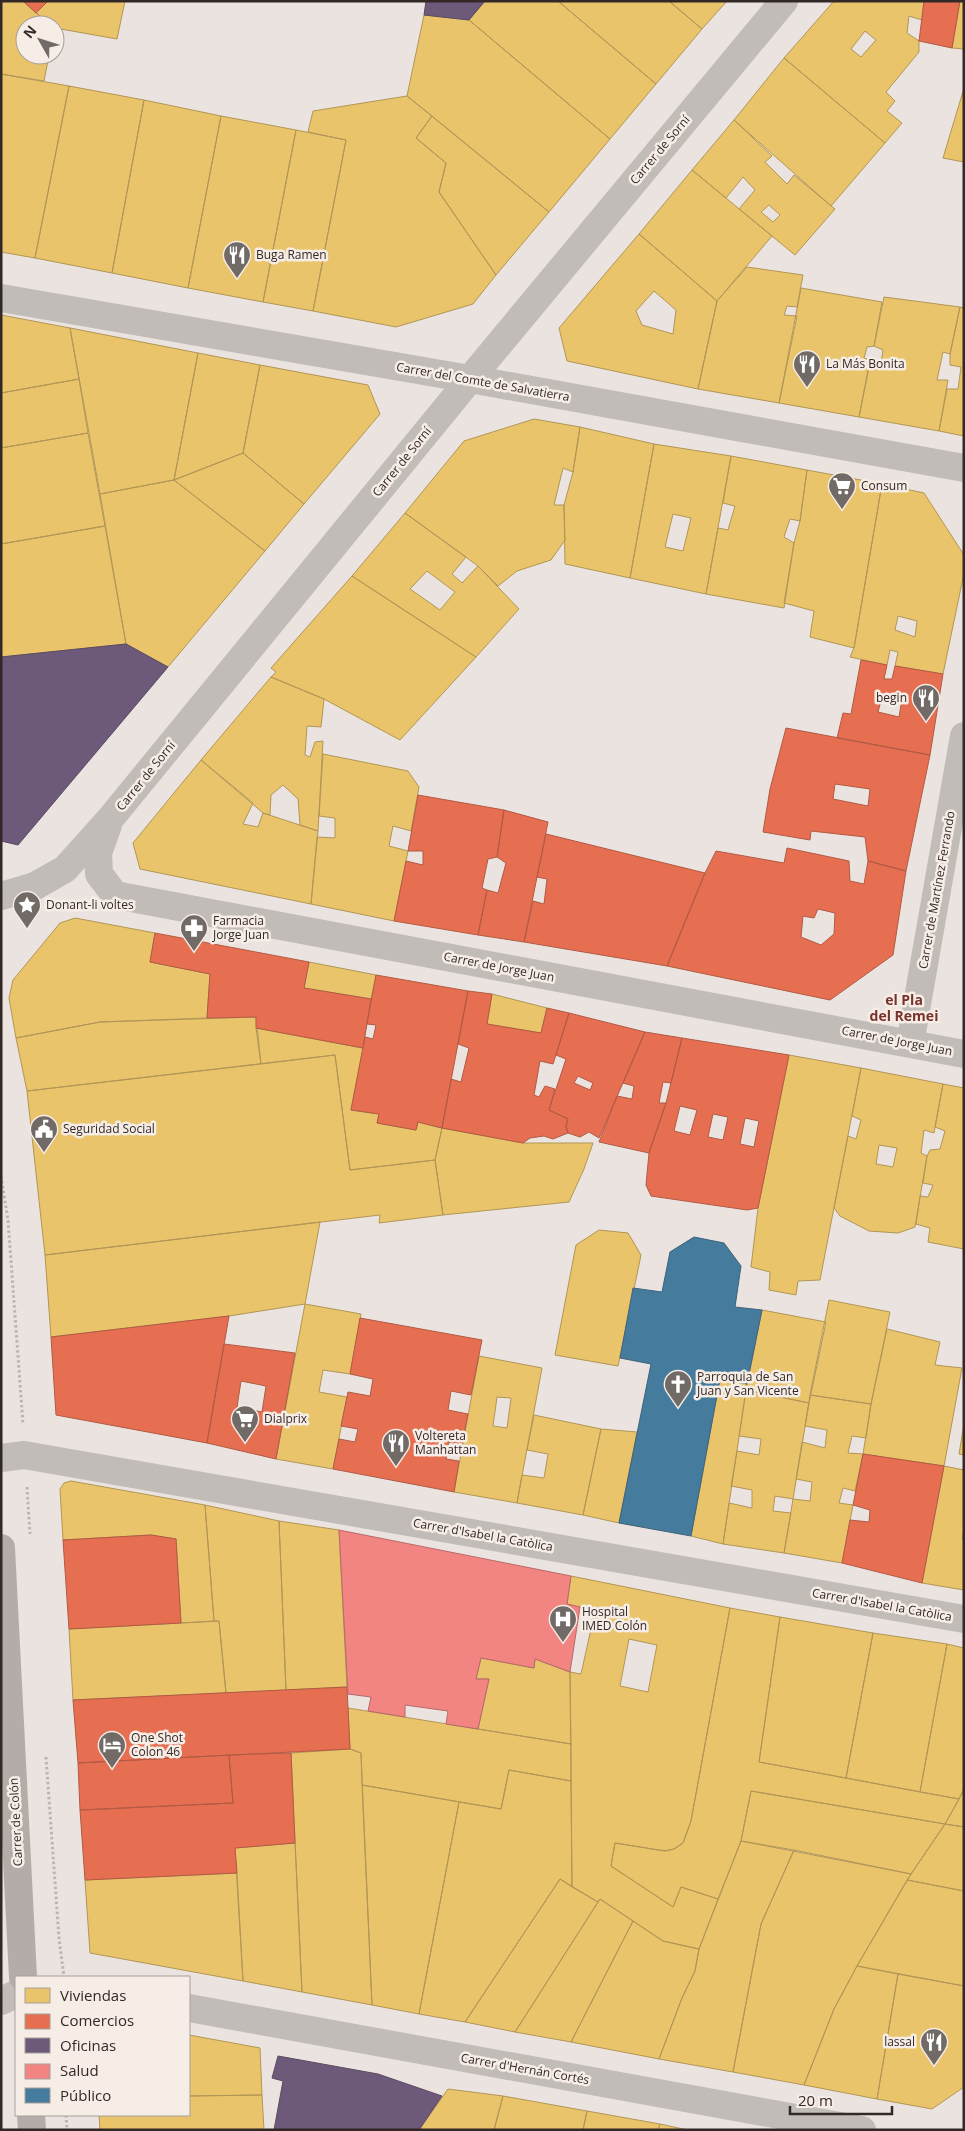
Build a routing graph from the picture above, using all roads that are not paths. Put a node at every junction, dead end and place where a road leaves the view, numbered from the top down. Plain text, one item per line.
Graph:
1 (784, 1) edge
2 (1, 298) edge
3 (470, 379) junction
4 (964, 468) edge
5 (964, 736) edge
6 (110, 819) junction
7 (1, 896) edge
8 (910, 1044) junction
9 (964, 1054) edge
10 (1, 1458) edge
11 (1, 1548) edge
12 (964, 1619) edge
13 (24, 1976) edge
14 (15, 1994) edge
15 (1, 2001) edge
16 (190, 2008) edge
17 (31, 2116) edge
18 (32, 2130) edge
19 (862, 2130) edge

1 - 3 street, Carrer de Sorní
2 - 3 street, Carrer del Comte de Salvatierra
3 - 4 street, Carrer del Comte de Salvatierra
3 - 6 street, Carrer de Sorní
5 - 8 street, Carrer de Martínez Ferrando
6 - 7 street, Carrer de Sorní
6 - 8 street, Carrer de Jorge Juan
8 - 9 street, Carrer de Jorge Juan
10 - 12 street, Carrer d'Isabel la Catòlica
11 - 13 main road, Carrer de Colón
14 - 15 street
16 - 19 street, Carrer d'Hernán Cortés
17 - 18 main road

